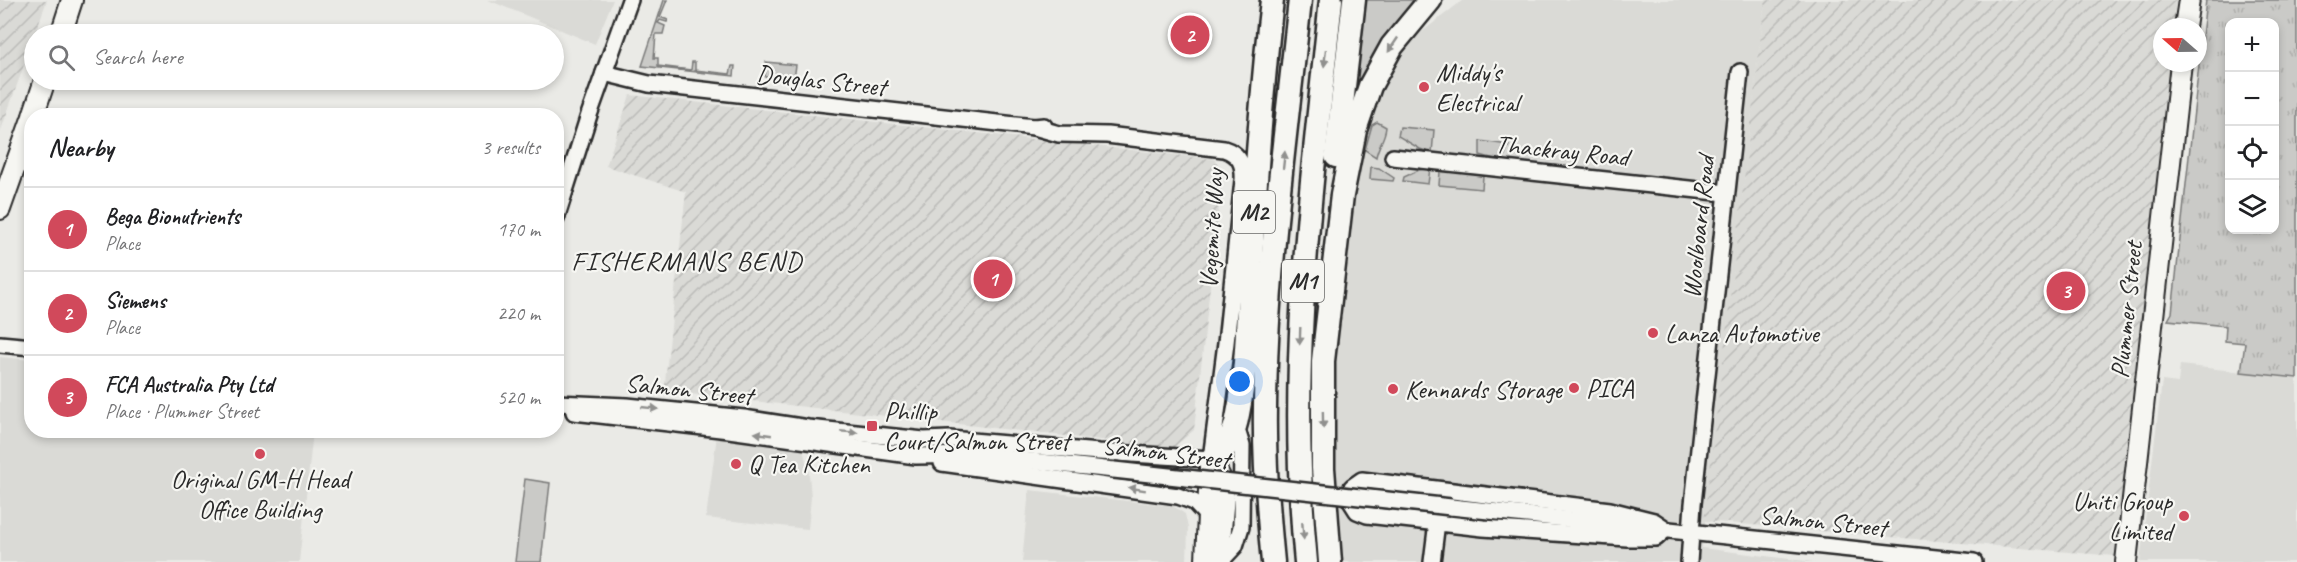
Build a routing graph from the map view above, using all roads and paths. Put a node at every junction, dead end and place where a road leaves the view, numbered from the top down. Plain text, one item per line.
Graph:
1 (72, 0) edge
2 (630, 0) edge
3 (1274, 0) edge
4 (1300, 0) edge
5 (1331, 0) edge
6 (1354, 0) edge
7 (1430, 0) edge
8 (2189, 0) edge
9 (2187, 18) edge
10 (64, 24) edge
11 (1740, 72) dead end
12 (2180, 72) edge
13 (604, 73) junction
14 (41, 90) edge
15 (35, 108) edge
16 (24, 140) edge
17 (1235, 154) joint
18 (1393, 157) dead end
19 (1726, 193) junction
20 (564, 195) edge
21 (0, 209) edge
22 (1226, 343) junction
23 (0, 344) edge
24 (24, 346) edge
25 (1323, 361) junction
26 (564, 404) edge
27 (1265, 406) junction
28 (564, 409) edge
29 (612, 410) junction
30 (708, 421) junction
31 (1235, 424) junction
32 (924, 440) junction
33 (976, 455) junction
34 (916, 456) junction
35 (1167, 456) junction
36 (1211, 459) junction
37 (1167, 494) junction
38 (1208, 517) junction
39 (1269, 520) junction
40 (1437, 522) junction
41 (1666, 529) junction
42 (1691, 531) junction
43 (1329, 552) edge
44 (1206, 562) edge
45 (1219, 562) edge
46 (1268, 562) edge
47 (1272, 562) edge
48 (1306, 562) edge
49 (1432, 562) edge
50 (1689, 562) edge
51 (1974, 562) edge
52 (2126, 562) edge

1 - 10 main road
2 - 13 street
3 - 27 highway, M2
3 - 31 highway, M2
27 -> 4 highway, M1
5 -> 48 highway, M1
6 - 25 highway, M1
7 -> 25 highway
8 - 9 main road
11 - 19 street, Woolboard Road
12 - 52 main road, Plummer Street
13 - 17 street, Douglas Street
13 - 20 street
14 - 15 main road
16 - 21 main road
17 - 22 street, Vegemite Way
18 - 19 street, Thackray Road
19 - 42 street, Woolboard Road
22 - 31 street, Vegemite Way
22 - 36 street, Vegemite Way
23 - 24 street
25 -> 43 highway, M1
26 - 29 street, Salmon Street
27 - 39 highway, M1
28 - 29 street, Salmon Street
29 - 30 street, Salmon Street
30 -> 32 street, Salmon Street
34 -> 30 street, Salmon Street
31 - 36 highway, M2
31 - 45 street, Vegemite Way
32 - 33 street, Salmon Street
32 - 35 street, Salmon Street
33 - 34 street, Salmon Street
33 - 41 street, Salmon Street, bridge
37 -> 34 street, Salmon Street
35 - 36 street, Salmon Street
35 - 37 street
36 - 38 main road
36 - 45 main road
37 - 38 street, Salmon Street
38 - 44 main road
39 - 46 highway
39 - 47 highway, M1
40 - 41 street, Salmon Street
40 - 41 street, Salmon Street
40 - 49 street
41 - 42 street, Salmon Street
42 - 50 street, Woolboard Road
42 - 51 street, Salmon Street

